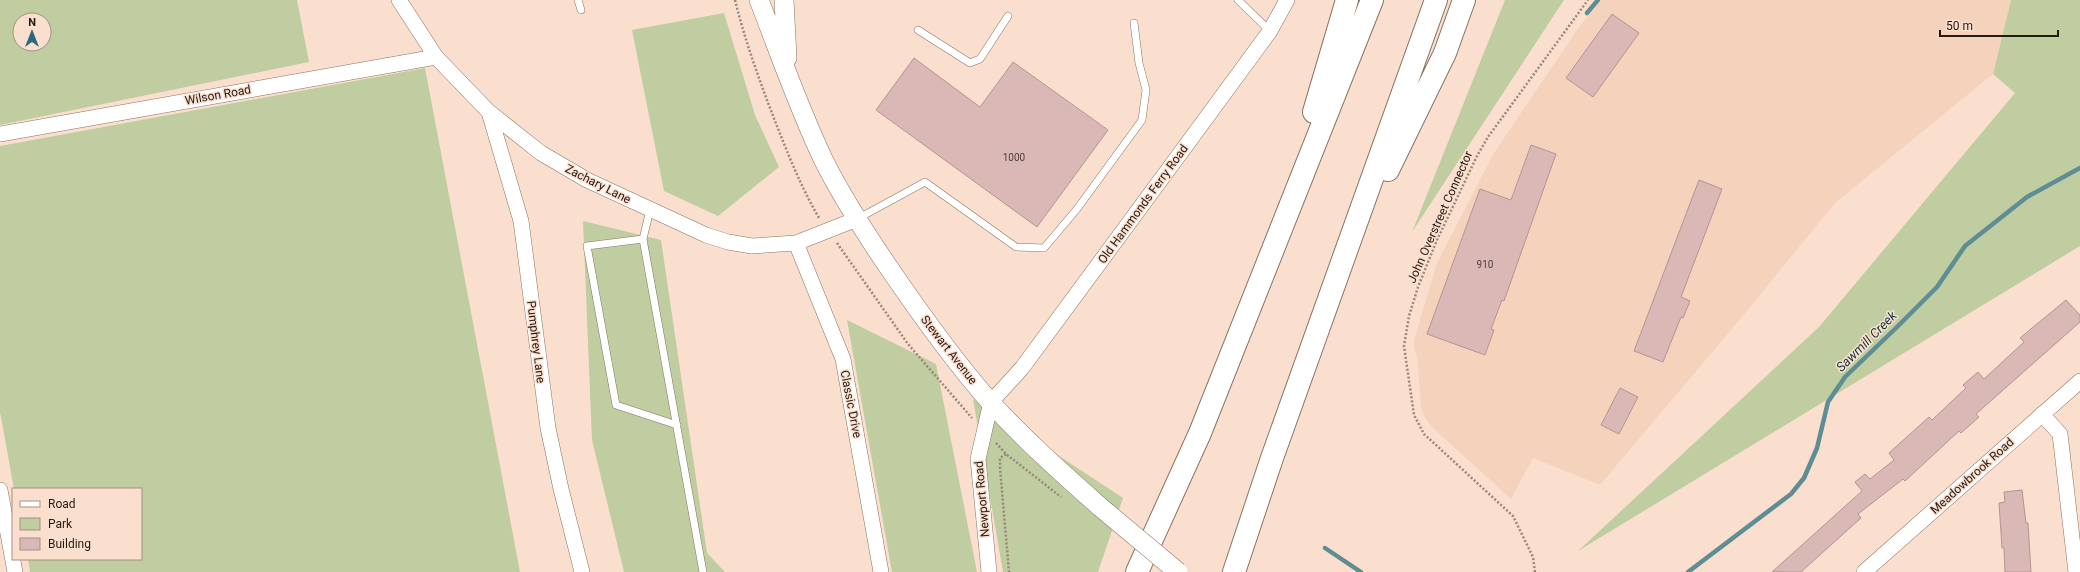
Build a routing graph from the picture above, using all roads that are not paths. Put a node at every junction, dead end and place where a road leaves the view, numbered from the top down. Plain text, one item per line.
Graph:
1 (399, 0) edge
2 (578, 0) edge
3 (759, 0) edge
4 (784, 0) edge
5 (1238, 0) edge
6 (1287, 0) edge
7 (1346, 0) edge
8 (1372, 0) edge
9 (1436, 0) edge
10 (1464, 0) edge
11 (581, 10) dead end
12 (1008, 16) dead end
13 (1134, 23) dead end
14 (918, 30) dead end
15 (1270, 31) junction
16 (436, 57) junction
17 (788, 76) junction
18 (489, 112) junction
19 (0, 134) edge
20 (650, 210) junction
21 (857, 219) junction
22 (642, 238) junction
23 (796, 243) junction
24 (1274, 248) junction
25 (1338, 276) junction
26 (2080, 381) edge
27 (991, 402) junction
28 (2042, 414) junction
29 (677, 425) junction
30 (1200, 433) junction
31 (0, 490) edge
32 (12, 556) edge
33 (13, 560) edge
34 (15, 572) edge
35 (582, 572) edge
36 (702, 572) edge
37 (881, 572) edge
38 (989, 572) edge
39 (1137, 572) edge
40 (1153, 572) edge
41 (1178, 572) edge
42 (1234, 572) edge
43 (1864, 572) edge
44 (2076, 572) edge

1 - 16 street, Zachary Lane
2 - 11 lane
3 - 17 street, Stewart Avenue
4 - 17 street, Stewart Avenue
5 - 15 lane
6 - 15 street, Old Hammonds Ferry Road
7 - 24 highway
8 - 24 highway
9 - 25 highway
10 - 25 highway
12 - 14 lane
13 - 21 lane
15 - 27 street, Old Hammonds Ferry Road
16 - 18 street, Zachary Lane
16 - 19 street, Wilson Road
17 - 21 street, Stewart Avenue
18 - 20 street, Zachary Lane
18 - 35 street, Pumphrey Lane
20 - 22 lane
20 - 23 street, Zachary Lane
21 - 23 street, Zachary Lane
21 - 27 street, Stewart Avenue
22 - 29 lane
22 - 29 lane
23 - 37 street, Classic Drive
24 - 30 highway
25 - 42 highway
26 - 28 street, Meadowbrook Road
27 - 38 street, Newport Road
27 - 41 street, Stewart Avenue, bridge
28 - 43 street, Meadowbrook Road
28 - 44 street
29 - 36 lane
30 - 39 highway
30 - 40 highway
31 - 32 street
33 - 34 street

